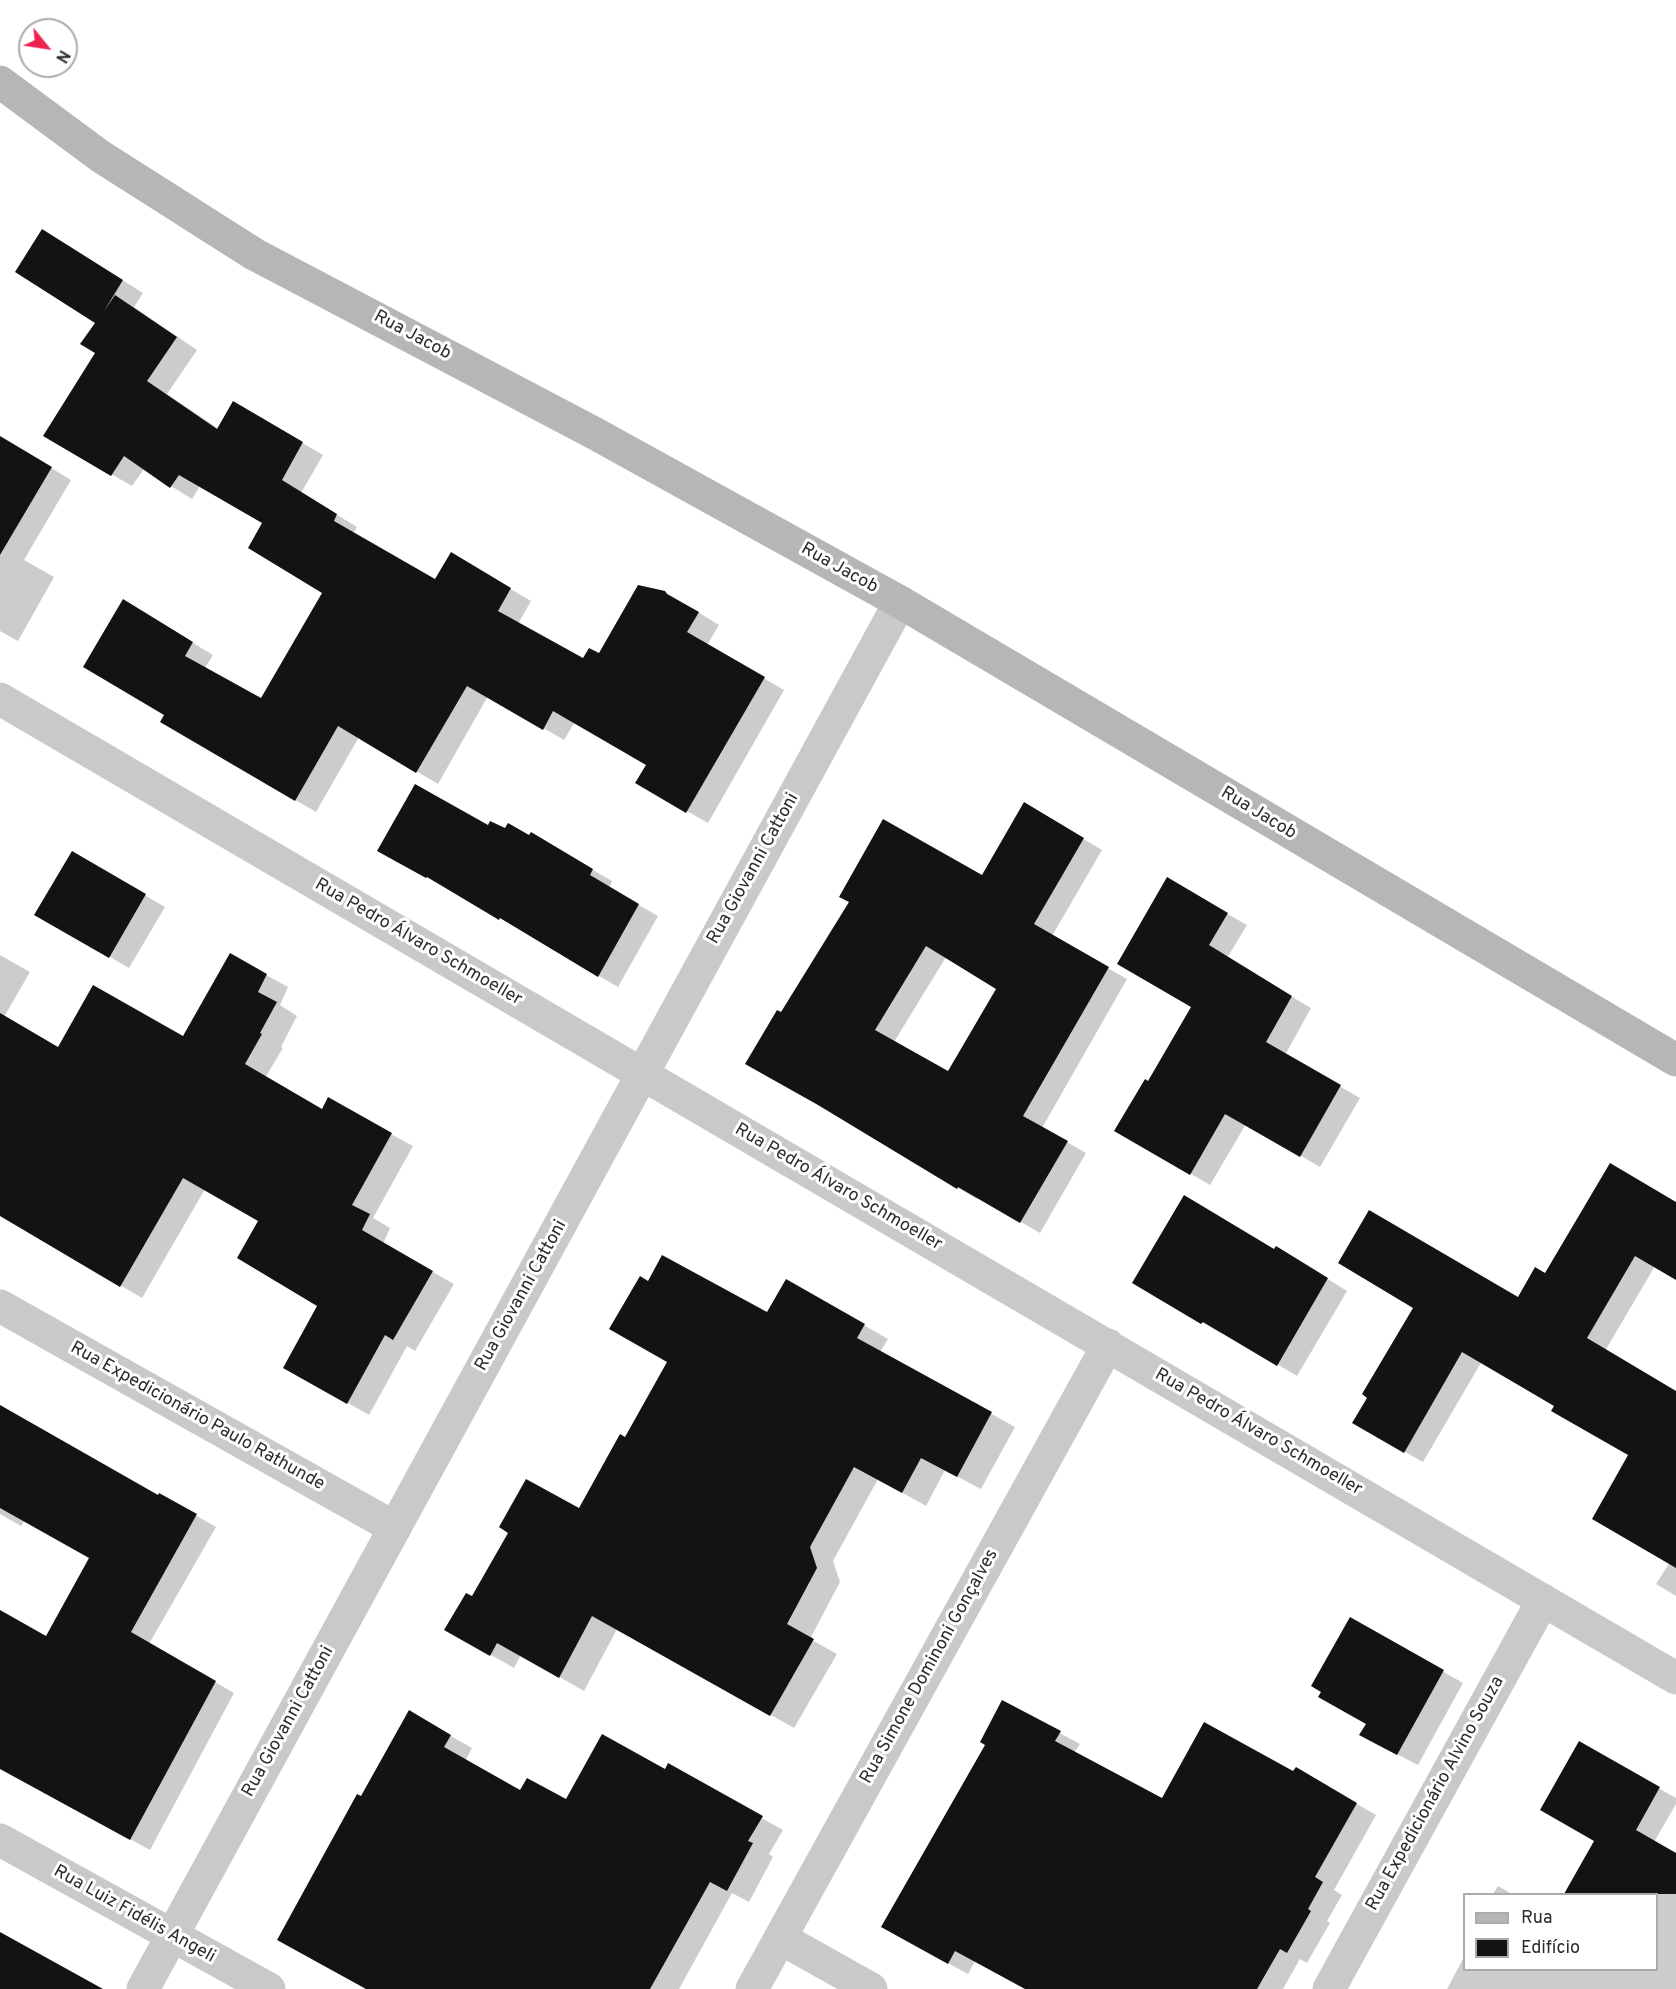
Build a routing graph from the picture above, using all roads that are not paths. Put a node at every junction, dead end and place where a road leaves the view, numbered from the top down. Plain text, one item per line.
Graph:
1 (0, 82) edge
2 (900, 602) junction
3 (0, 699) edge
4 (1676, 1060) edge
5 (642, 1074) junction
6 (0, 1306) edge
7 (1108, 1345) junction
8 (395, 1528) junction
9 (1543, 1600) junction
10 (1676, 1678) edge
11 (0, 1840) edge
12 (172, 1936) junction
13 (780, 1938) junction
14 (143, 1989) edge
15 (269, 1989) edge
16 (752, 1989) edge
17 (871, 1989) edge
18 (1329, 1989) edge

1 - 2 street, Rua Jacob
2 - 4 street, Rua Jacob
2 - 5 street, Rua Giovanni Cattoni
3 - 5 street, Rua Pedro Álvaro Schmoeller
5 - 7 street, Rua Pedro Álvaro Schmoeller
5 - 8 street, Rua Giovanni Cattoni
6 - 8 street, Rua Expedicionário Paulo Rathunde
7 - 9 street, Rua Pedro Álvaro Schmoeller
7 - 13 street, Rua Simone Dominoni Gonçalves
8 - 12 street, Rua Giovanni Cattoni
9 - 10 street, Rua Pedro Álvaro Schmoeller
9 - 18 street, Rua Expedicionário Alvino Souza
11 - 12 street, Rua Luiz Fidélis Angeli
12 - 14 street, Rua Giovanni Cattoni
12 - 15 street, Rua Luiz Fidélis Angeli
13 - 16 street, Rua Simone Dominoni Gonçalves
13 - 17 street

